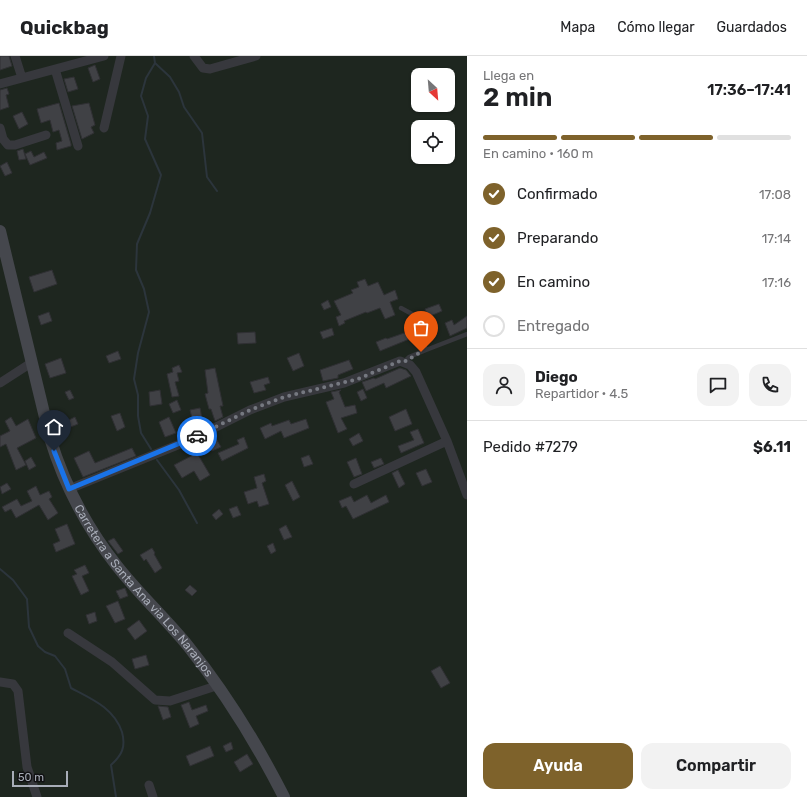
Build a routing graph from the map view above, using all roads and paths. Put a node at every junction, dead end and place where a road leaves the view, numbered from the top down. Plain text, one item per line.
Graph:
1 (16, 56) edge
2 (104, 56) edge
3 (120, 56) edge
4 (194, 56) edge
5 (256, 56) edge
6 (71, 60) edge
7 (55, 69) junction
8 (22, 78) junction
9 (0, 84) edge
10 (0, 128) edge
11 (104, 128) dead end
12 (46, 135) dead end
13 (78, 146) dead end
14 (0, 231) edge
15 (401, 308) dead end
16 (467, 334) edge
17 (426, 350) junction
18 (404, 362) junction
19 (31, 363) junction
20 (0, 383) edge
21 (447, 441) junction
22 (354, 484) dead end
23 (69, 489) junction
24 (467, 495) edge
25 (68, 633) dead end
26 (0, 682) edge
27 (216, 686) junction
28 (149, 785) dead end
29 (37, 797) edge
30 (152, 797) edge
31 (284, 797) edge

1 - 8 street
2 - 6 street
3 - 11 street
4 - 5 street
6 - 7 street
7 - 8 street
7 - 13 street
8 - 9 street
10 - 12 street
14 - 19 main road, Carretera a Santa Ana via Los Naranjos
15 - 17 lane
16 - 17 lane
17 - 18 lane
18 - 21 street
18 - 23 street
19 - 20 street
19 - 23 main road, Carretera a Santa Ana via Los Naranjos
21 - 22 street
21 - 24 street
23 - 27 main road, Carretera a Santa Ana via Los Naranjos
25 - 27 street
26 - 29 street
27 - 31 main road, Carretera a Santa Ana via Los Naranjos
28 - 30 street

